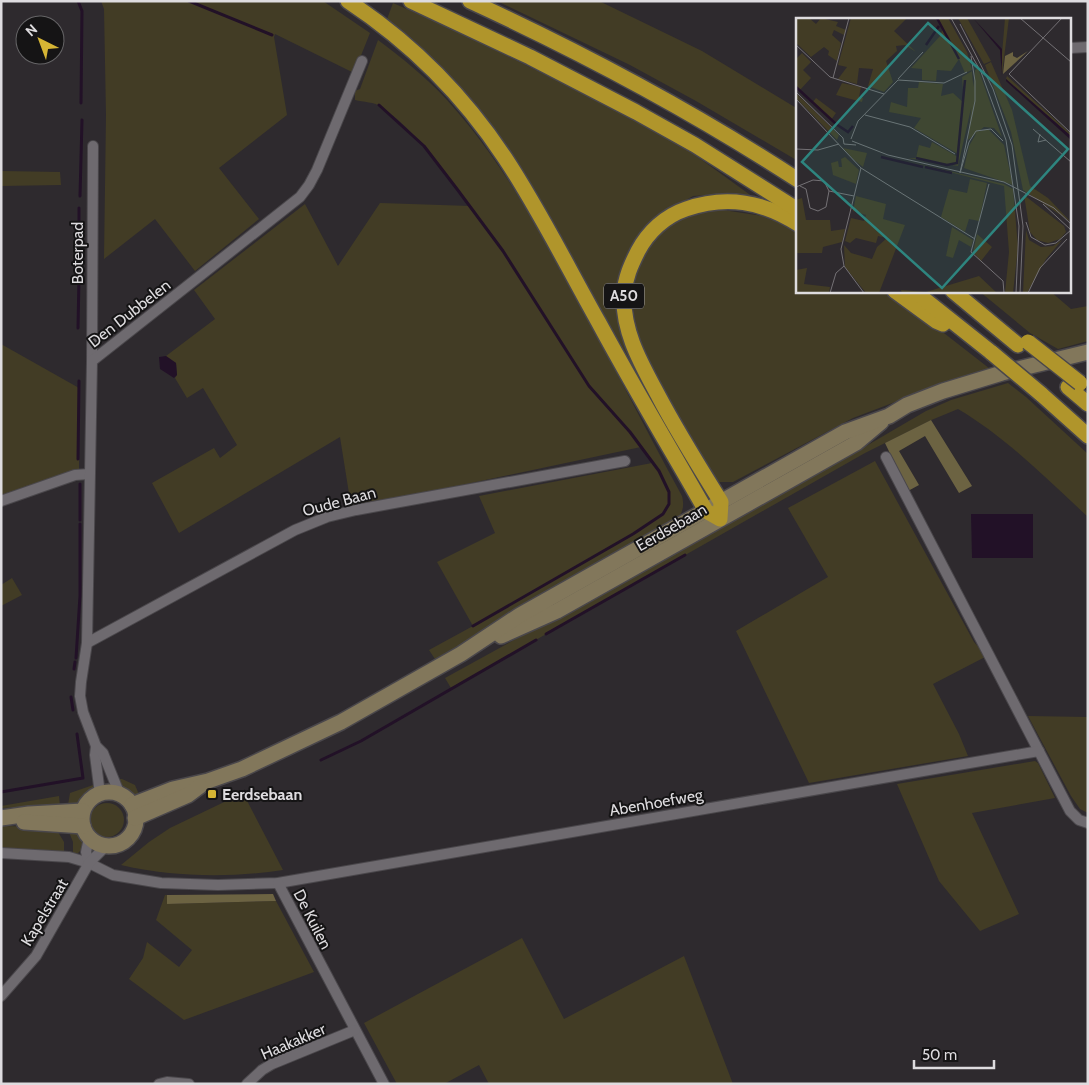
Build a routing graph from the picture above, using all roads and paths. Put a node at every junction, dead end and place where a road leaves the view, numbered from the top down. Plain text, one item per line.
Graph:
1 (348, 1) edge
2 (470, 1) edge
3 (415, 3) edge
4 (1072, 48) edge
5 (1088, 48) edge
6 (362, 61) dead end
7 (93, 146) dead end
8 (796, 179) edge
9 (796, 209) edge
10 (796, 223) edge
11 (896, 292) edge
12 (915, 292) edge
13 (954, 292) edge
14 (972, 337) junction
15 (1088, 352) edge
16 (92, 361) junction
17 (1079, 387) edge
18 (1088, 404) edge
19 (889, 416) junction
20 (1088, 436) edge
21 (886, 457) dead end
22 (625, 460) dead end
23 (89, 474) junction
24 (1, 501) edge
25 (721, 502) junction
26 (706, 511) junction
27 (720, 519) junction
28 (87, 643) junction
29 (461, 654) junction
30 (96, 746) junction
31 (1039, 751) junction
32 (100, 794) junction
33 (120, 795) junction
34 (134, 812) junction
35 (1, 819) edge
36 (1088, 823) edge
37 (85, 825) junction
38 (106, 846) junction
39 (1, 854) edge
40 (89, 863) junction
41 (278, 883) junction
42 (1, 996) edge
43 (355, 1030) junction
44 (159, 1084) edge
45 (189, 1084) edge
46 (246, 1084) edge
47 (384, 1084) edge

1 - 26 highway, A50
2 - 8 highway
3 - 9 highway
4 - 5 street
6 - 16 street, Den Dubbelen
7 - 16 street, Boterpad
10 - 25 highway, A50
11 - 14 highway
12 - 14 highway
13 - 17 highway
14 - 20 highway, bridge
15 - 19 main road, Eerdsebaan
16 - 23 street, Den Dubbelen
17 - 18 highway
19 - 25 main road, Eerdsebaan
19 - 27 main road, Eerdsebaan
21 - 31 street
22 - 28 street, Oude Baan
23 - 24 street
23 - 28 street, Den Dubbelen
25 - 26 main road, Eerdsebaan
25 - 27 highway
26 - 27 highway
26 - 29 main road, Eerdsebaan
27 - 29 main road, Eerdsebaan
28 - 30 street, Den Dubbelen
29 - 34 main road, Eerdsebaan
30 - 32 street, Den Dubbelen
30 - 33 street, Den Dubbelen
31 - 36 street
31 - 41 street, Abenhoefweg
32 - 33 main road
32 - 37 main road
33 - 34 main road
34 - 38 main road
35 - 37 main road
37 - 38 main road
37 - 40 street
38 - 40 street, Kapelstraat
39 - 40 street, De Kuilen
40 - 41 street, De Kuilen
40 - 42 street, Kapelstraat
41 - 43 street, De Kuilen
43 - 46 street, Haakakker
43 - 47 street, De Kuilen
44 - 45 street

